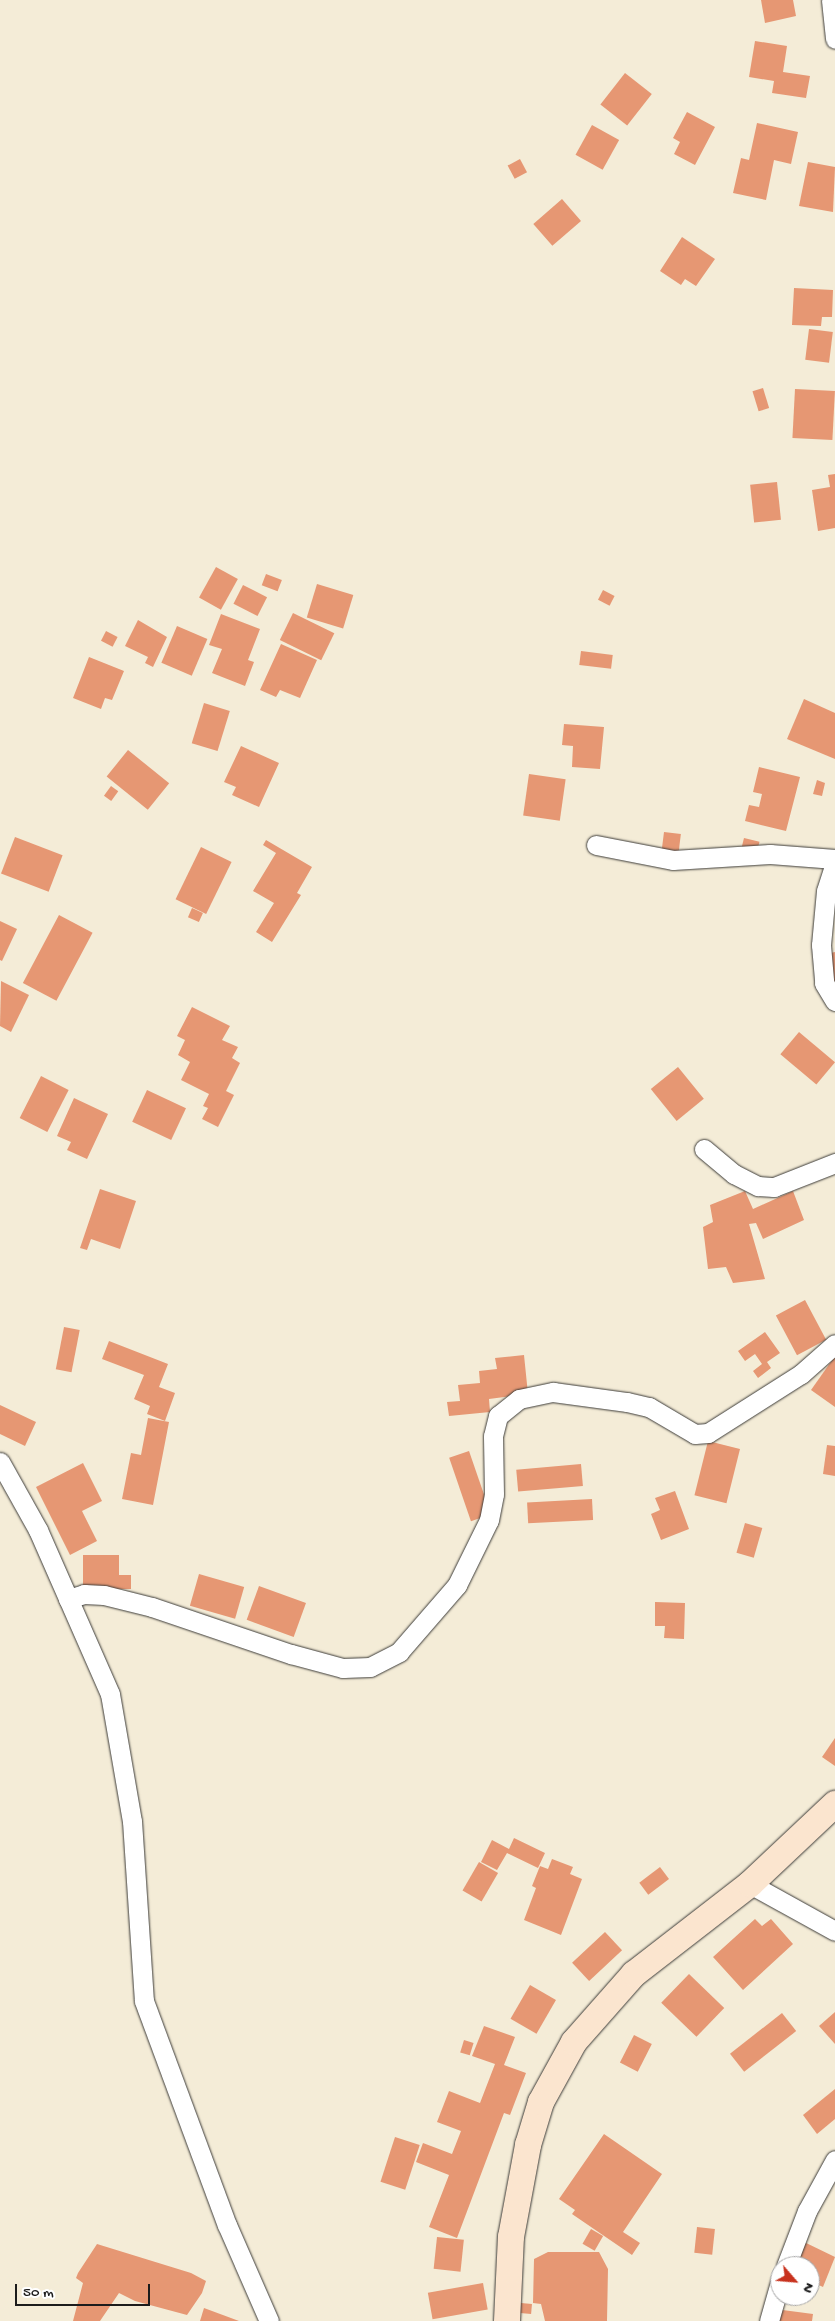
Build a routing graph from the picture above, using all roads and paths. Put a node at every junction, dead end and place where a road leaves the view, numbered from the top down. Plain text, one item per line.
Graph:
1 (830, 0) edge
2 (835, 38) edge
3 (596, 844) dead end
4 (835, 861) edge
5 (835, 1000) edge
6 (704, 1149) dead end
7 (835, 1163) edge
8 (835, 1344) edge
9 (0, 1462) edge
10 (68, 1599) junction
11 (835, 1804) edge
12 (750, 1884) junction
13 (835, 1931) edge
14 (835, 2160) edge
15 (790, 2256) edge
16 (773, 2306) edge
17 (269, 2321) edge
18 (507, 2321) edge
19 (768, 2321) edge

1 - 2 street
3 - 4 street
4 - 5 street
6 - 7 street
8 - 10 street
9 - 10 street
10 - 17 street
11 - 12 main road
12 - 13 street
12 - 18 main road
14 - 15 street
16 - 19 street

